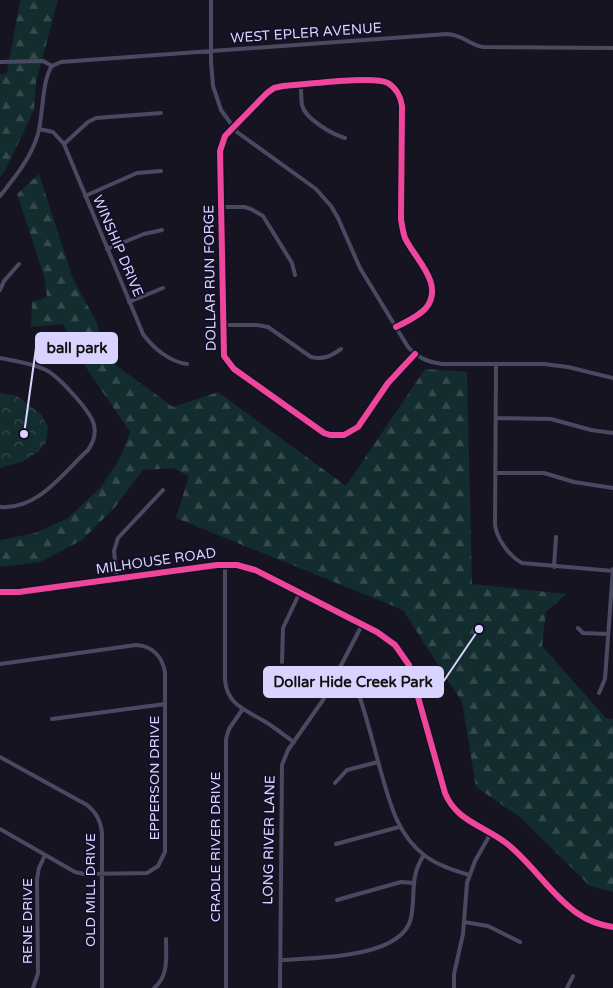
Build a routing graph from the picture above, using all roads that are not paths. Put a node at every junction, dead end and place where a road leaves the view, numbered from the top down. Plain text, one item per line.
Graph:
1 (211, 0) edge
2 (613, 48) edge
3 (212, 51) junction
4 (0, 62) edge
5 (52, 66) junction
6 (301, 85) junction
7 (161, 113) dead end
8 (233, 128) junction
9 (39, 129) junction
10 (345, 138) dead end
11 (64, 144) junction
12 (161, 172) dead end
13 (0, 196) edge
14 (85, 196) junction
15 (221, 207) junction
16 (162, 230) dead end
17 (107, 249) junction
18 (19, 264) dead end
19 (295, 275) dead end
20 (163, 288) dead end
21 (0, 290) edge
22 (129, 302) junction
23 (222, 326) junction
24 (396, 327) junction
25 (341, 349) dead end
26 (415, 354) junction
27 (0, 358) edge
28 (187, 364) dead end
29 (496, 364) junction
30 (613, 378) edge
31 (496, 418) junction
32 (613, 433) edge
33 (496, 473) junction
34 (613, 488) edge
35 (163, 490) dead end
36 (0, 507) edge
37 (556, 537) dead end
38 (225, 564) junction
39 (554, 566) junction
40 (613, 570) edge
41 (117, 579) junction
42 (0, 592) edge
43 (300, 592) junction
44 (362, 625) junction
45 (578, 628) dead end
46 (608, 634) junction
47 (282, 662) dead end
48 (0, 664) edge
49 (335, 677) junction
50 (599, 693) dead end
51 (165, 704) junction
52 (242, 710) junction
53 (52, 719) dead end
54 (294, 742) junction
55 (0, 757) edge
56 (378, 762) junction
57 (335, 783) dead end
58 (399, 827) junction
59 (0, 829) edge
60 (491, 834) junction
61 (336, 844) dead end
62 (45, 854) junction
63 (424, 855) junction
64 (102, 874) junction
65 (469, 875) junction
66 (413, 883) junction
67 (336, 900) dead end
68 (464, 922) junction
69 (613, 927) edge
70 (166, 939) dead end
71 (520, 942) dead end
72 (280, 960) junction
73 (573, 976) dead end
74 (33, 988) edge
75 (102, 988) edge
76 (154, 988) edge
77 (226, 988) edge
78 (280, 988) edge
79 (454, 988) edge
80 (567, 988) edge

1 - 3 street
2 - 3 street, WEST EPLER AVENUE
3 - 5 street, WEST EPLER AVENUE
3 - 8 street
4 - 5 street, WEST EPLER AVENUE
5 - 9 street
6 - 8 street, DOLLAR RUN FORGE
6 - 10 street
6 - 24 street, DOLLAR RUN FORGE
7 - 11 street
8 - 15 street, DOLLAR RUN FORGE
8 - 24 street
9 - 11 street
9 - 13 street
11 - 14 street, WINSHIP DRIVE
12 - 14 street
14 - 17 street, WINSHIP DRIVE
15 - 19 street
15 - 23 street, DOLLAR RUN FORGE
16 - 17 street
17 - 22 street, WINSHIP DRIVE
18 - 21 street
20 - 22 street
22 - 28 street, WINSHIP DRIVE
23 - 25 street
23 - 26 street, DOLLAR RUN FORGE
24 - 26 street
26 - 29 street
27 - 36 street
29 - 30 street
29 - 31 street
31 - 32 street
31 - 33 street
33 - 34 street
33 - 39 street
35 - 41 street
37 - 39 street
38 - 41 street, MILHOUSE ROAD
38 - 43 street, MILHOUSE ROAD
38 - 52 street
39 - 40 street
40 - 46 street
41 - 42 street, MILHOUSE ROAD
43 - 44 street, MILHOUSE ROAD
43 - 47 street
44 - 49 street, LONG RIVER LANE
44 - 60 street, MILHOUSE ROAD
45 - 46 street
46 - 50 street
48 - 51 street, EPPERSON DRIVE
49 - 54 street, LONG RIVER LANE
49 - 56 street
51 - 53 street
51 - 64 street, EPPERSON DRIVE
52 - 54 street
52 - 77 street, CRADLE RIVER DRIVE
54 - 72 street, LONG RIVER LANE
55 - 64 street, OLD MILL DRIVE
56 - 57 street
56 - 58 street
58 - 61 street
58 - 63 street
59 - 62 street, EPPERSON DRIVE
60 - 65 street
60 - 69 street, MILHOUSE ROAD
62 - 64 street, EPPERSON DRIVE
62 - 74 street, RENE DRIVE
63 - 65 street
63 - 66 street
64 - 75 street, OLD MILL DRIVE
65 - 68 street
66 - 67 street
66 - 72 street
68 - 71 street
68 - 79 street
70 - 76 street
72 - 78 street, LONG RIVER LANE
73 - 80 street

